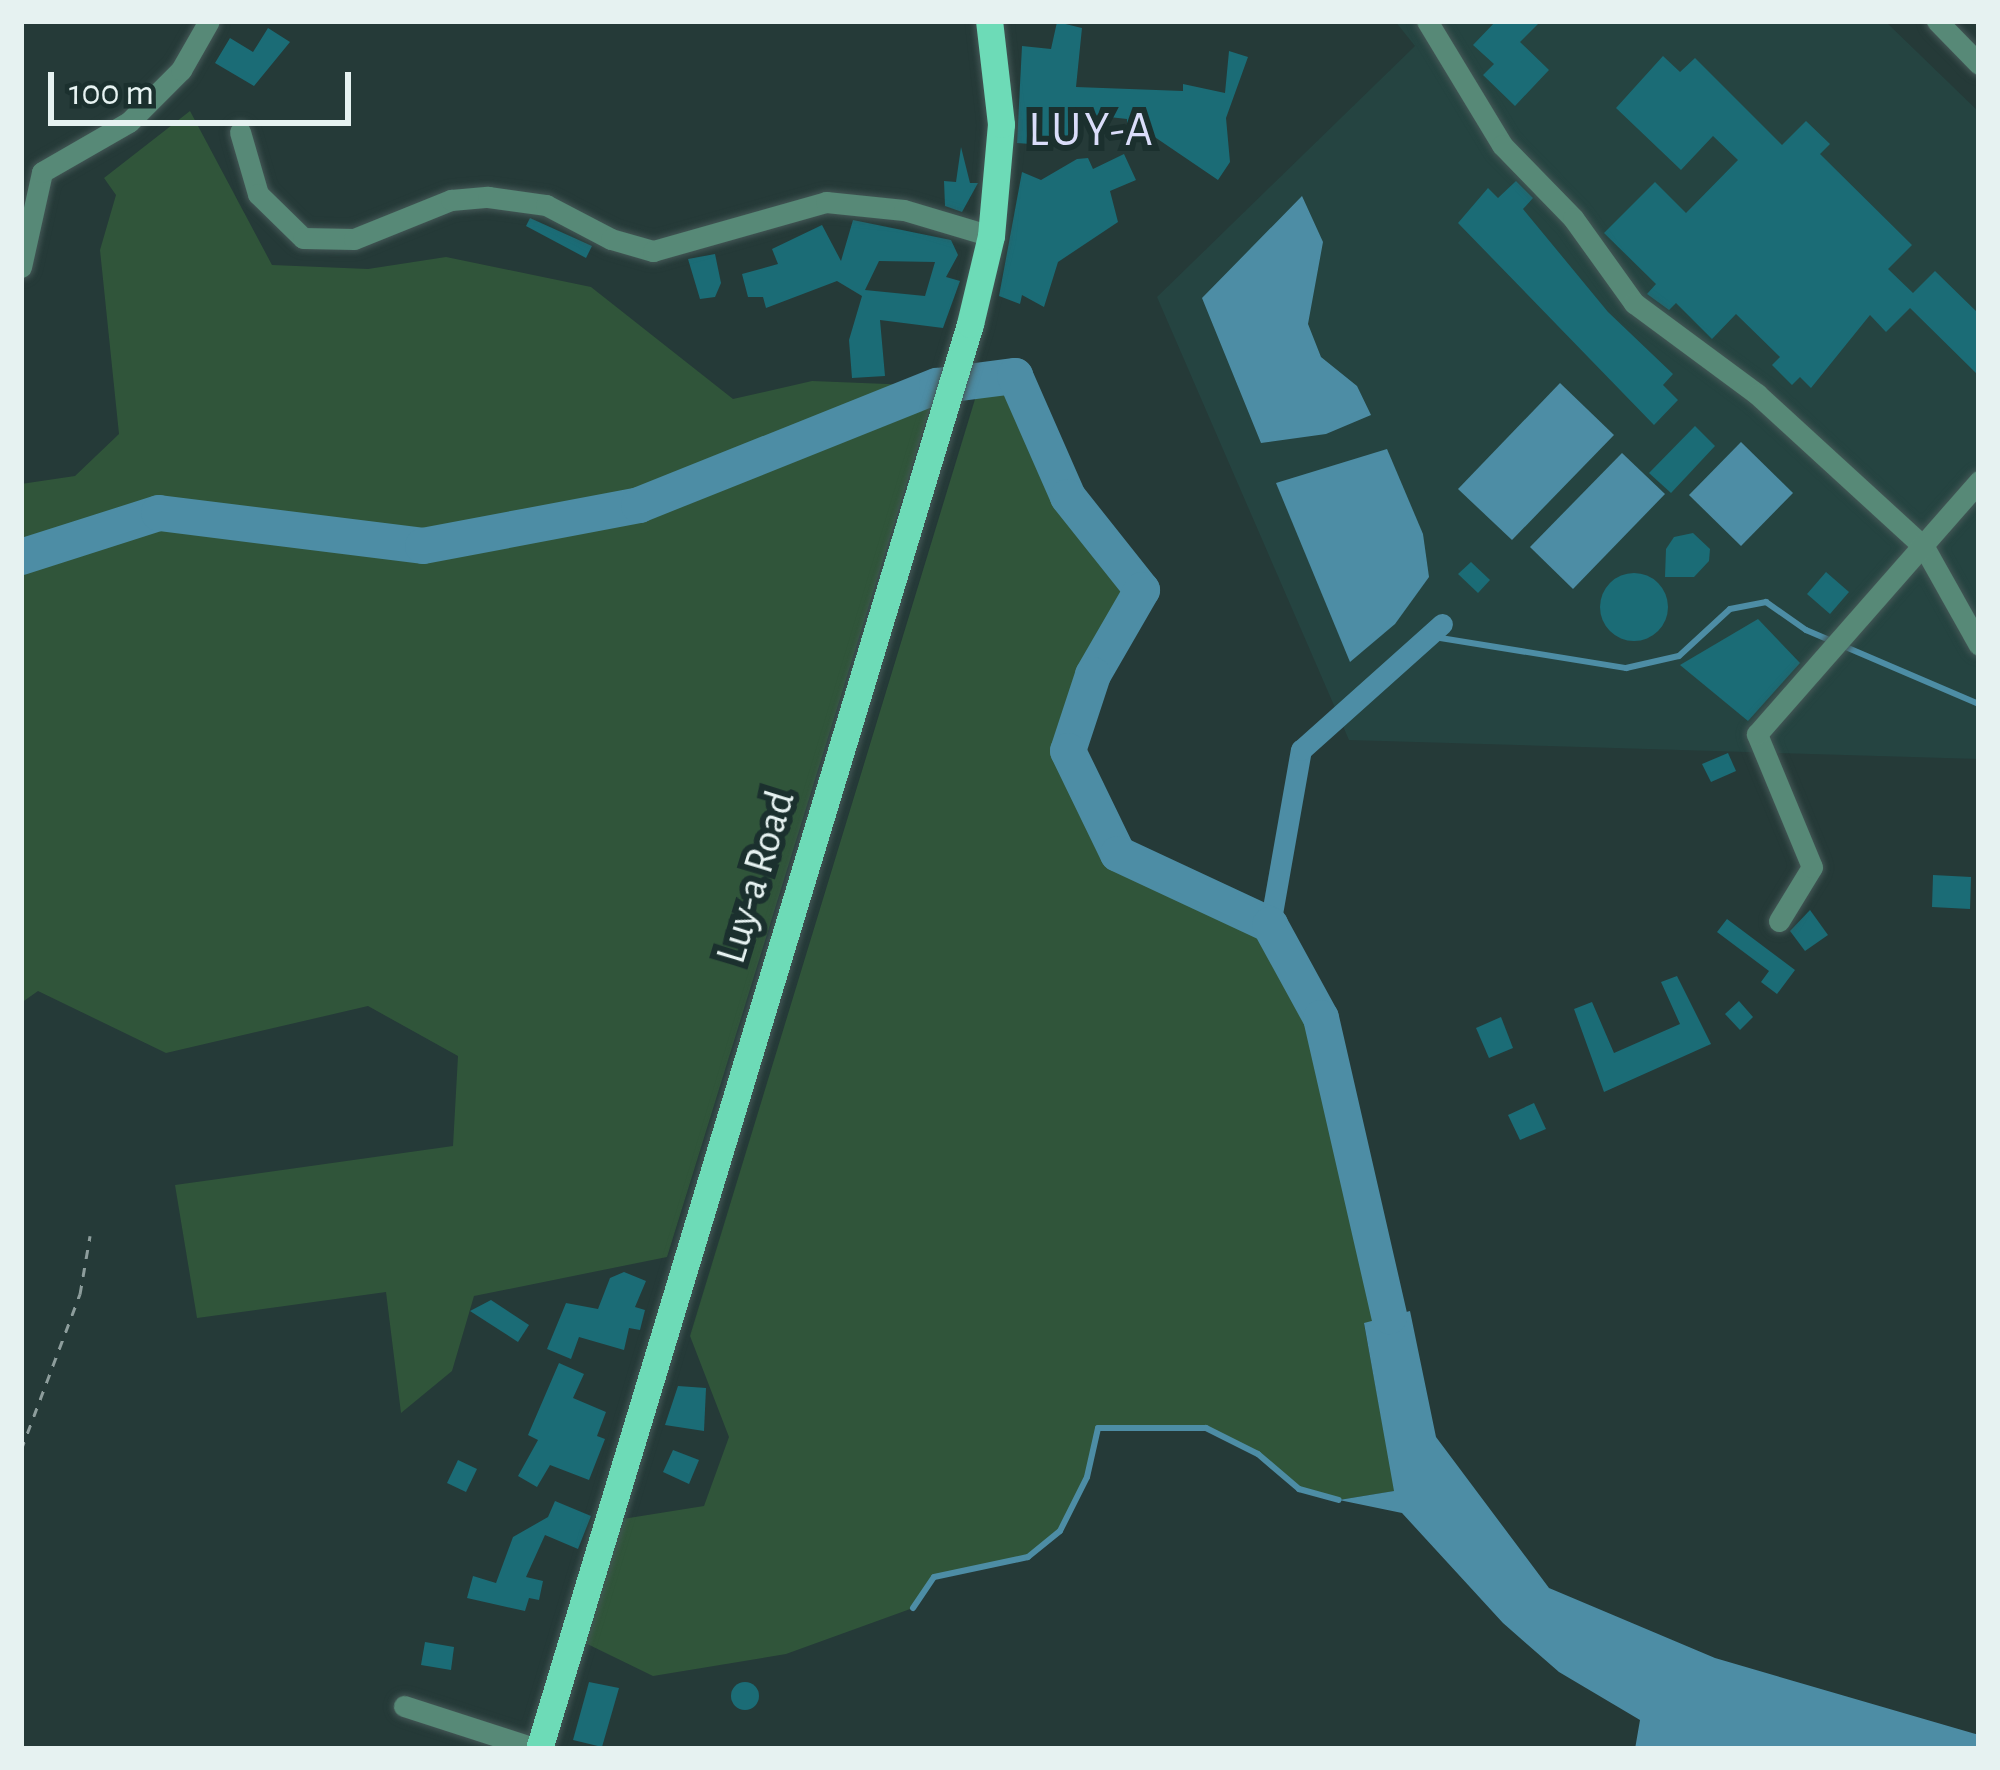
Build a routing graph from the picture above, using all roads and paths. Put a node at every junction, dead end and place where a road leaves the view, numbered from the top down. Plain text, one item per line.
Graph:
1 (208, 21) edge
2 (989, 21) edge
3 (1427, 21) edge
4 (1937, 21) edge
5 (1979, 64) edge
6 (240, 132) dead end
7 (991, 236) junction
8 (21, 267) edge
9 (1979, 482) edge
10 (1924, 547) junction
11 (1979, 645) edge
12 (1779, 921) dead end
13 (90, 1236) dead end
14 (21, 1450) edge
15 (404, 1706) dead end
16 (538, 1749) edge

1 - 8 street
2 - 7 main road, Luy-a Road
3 - 10 street
4 - 5 street
6 - 7 street
7 - 16 main road, Luy-a Road
9 - 10 street
10 - 11 street
10 - 12 street
13 - 14 path
15 - 16 street

